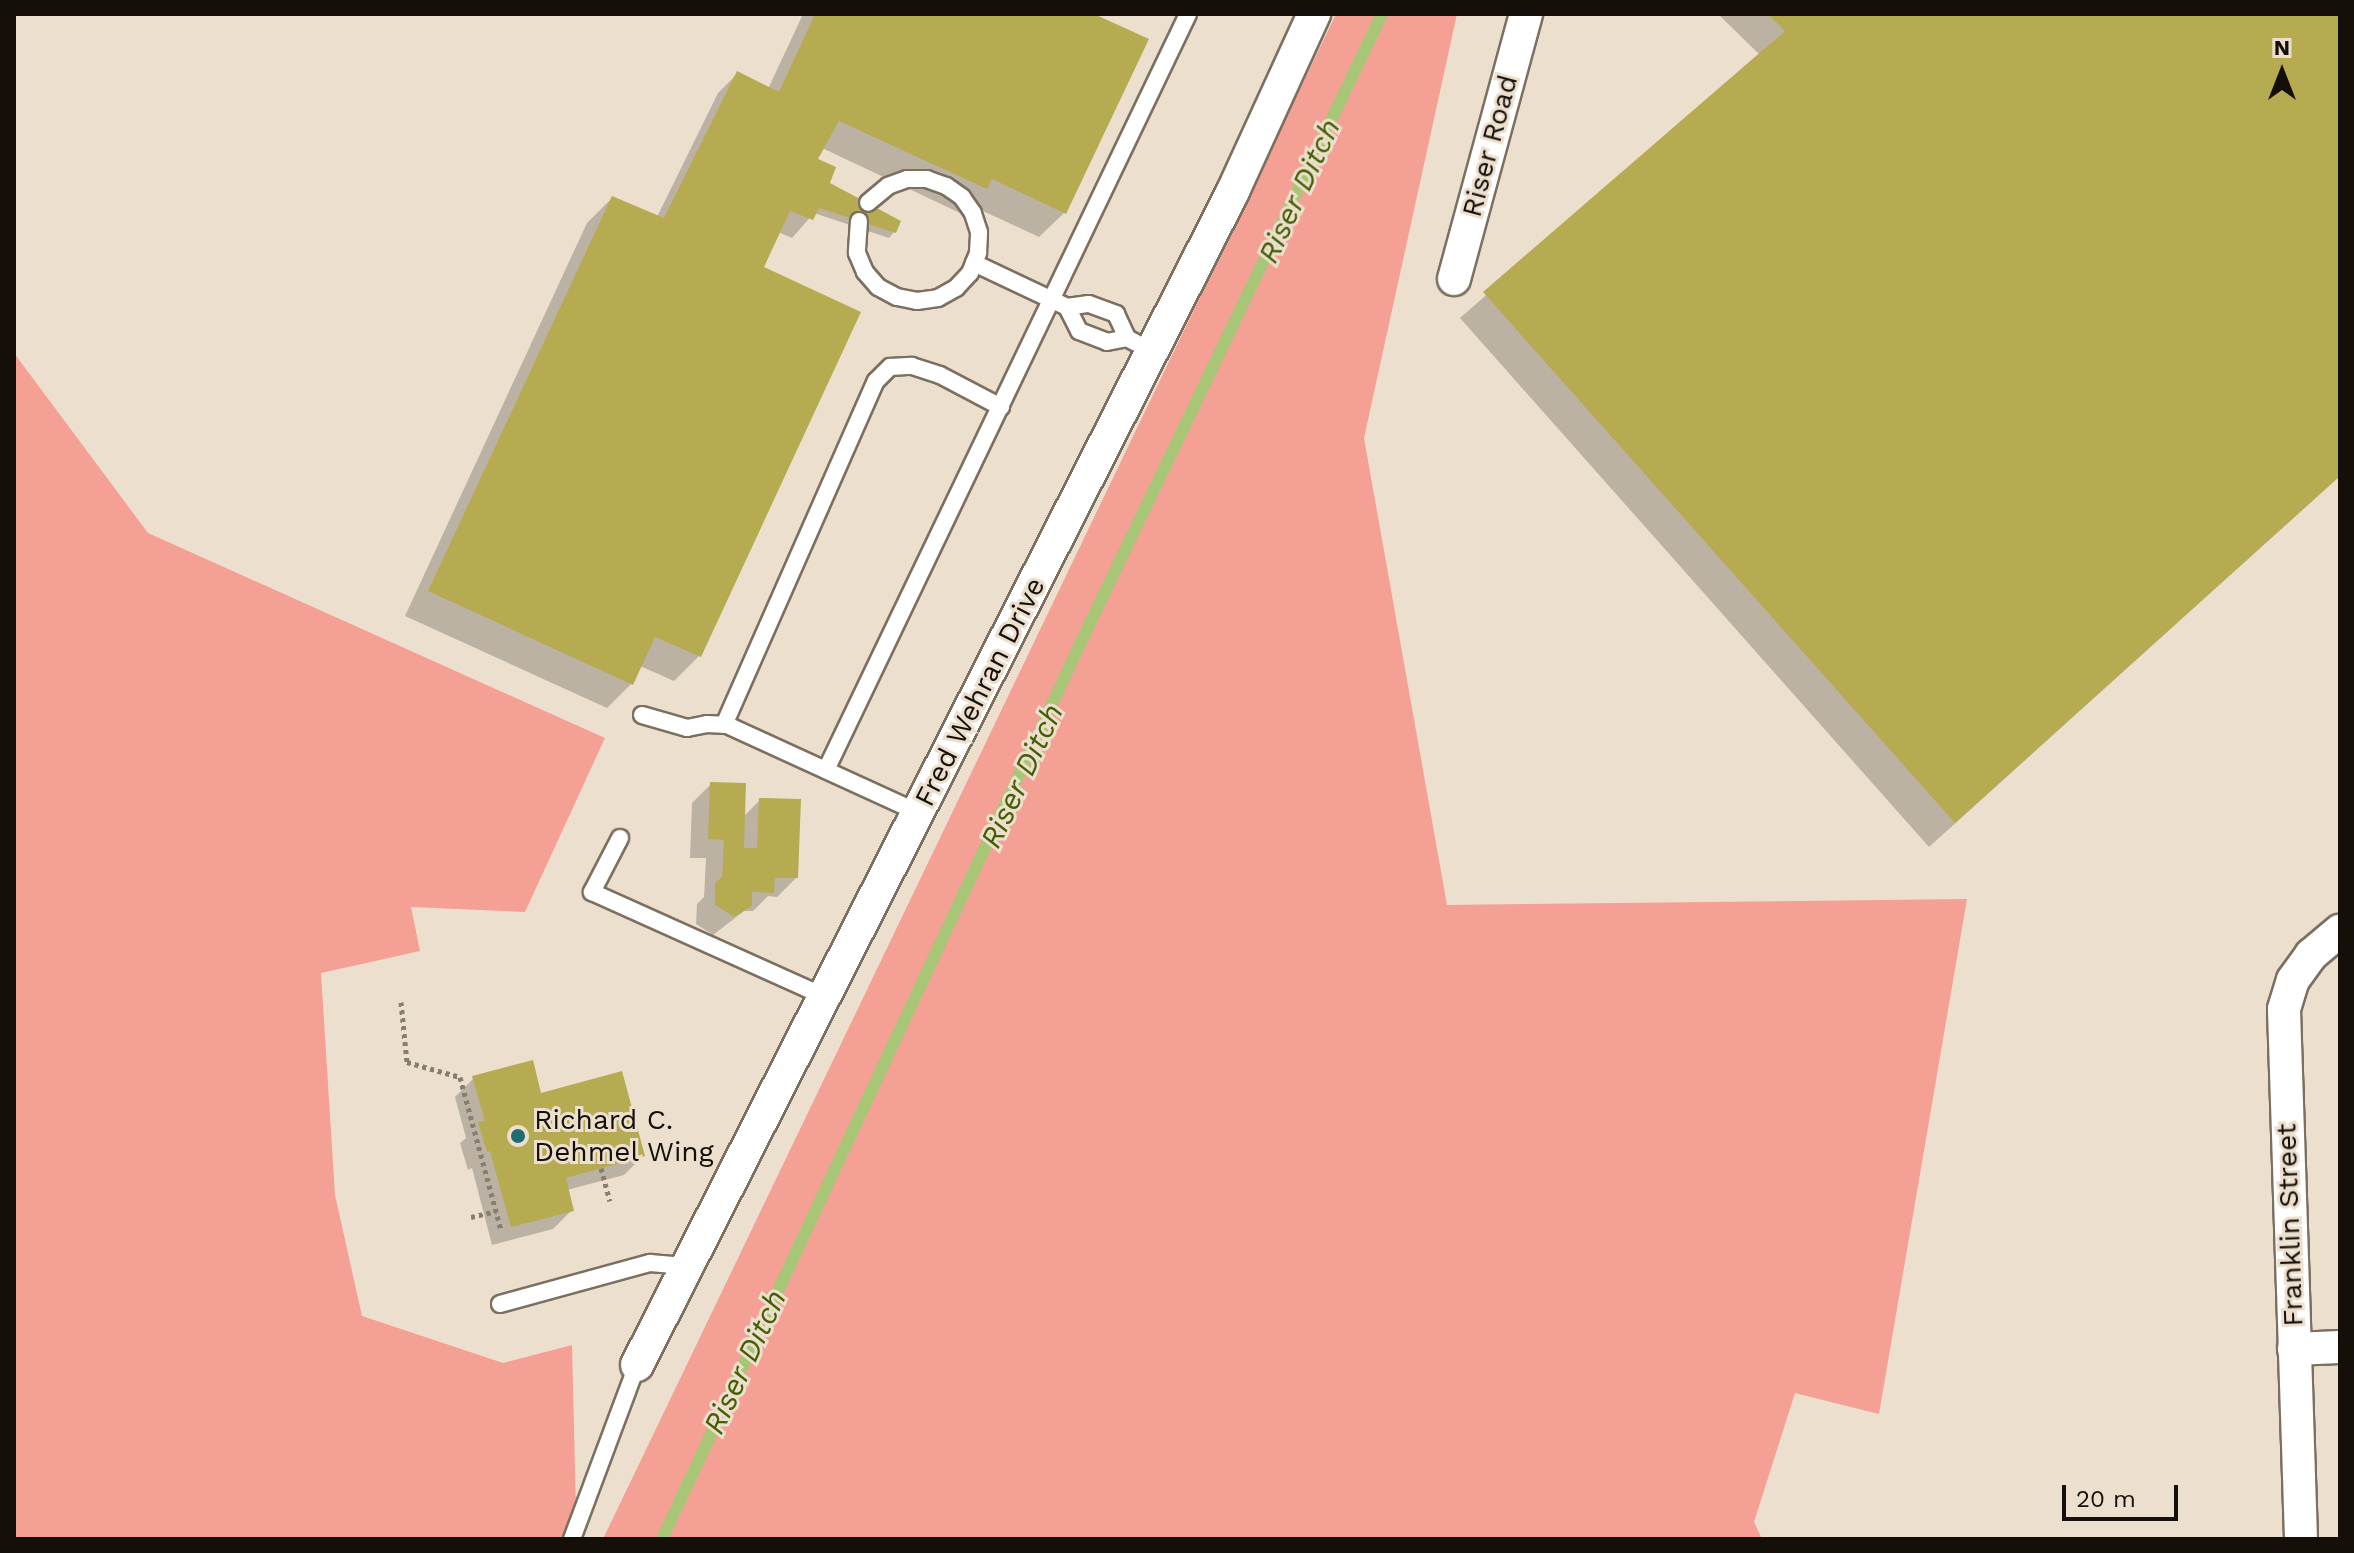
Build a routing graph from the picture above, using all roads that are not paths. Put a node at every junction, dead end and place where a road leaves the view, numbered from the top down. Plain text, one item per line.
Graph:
1 (1188, 14) edge
2 (1314, 14) edge
3 (1526, 14) edge
4 (868, 203) dead end
5 (859, 221) dead end
6 (974, 263) junction
7 (1454, 279) dead end
8 (1060, 304) junction
9 (1140, 345) junction
10 (1001, 407) junction
11 (642, 715) dead end
12 (724, 725) junction
13 (826, 770) junction
14 (919, 813) junction
15 (620, 838) dead end
16 (2340, 931) edge
17 (826, 997) junction
18 (685, 1266) junction
19 (500, 1304) dead end
20 (2340, 1347) edge
21 (2294, 1349) junction
22 (637, 1365) joint
23 (572, 1539) edge
24 (2301, 1539) edge

1 - 8 lane
2 - 9 street, Fred Wehran Drive
3 - 7 street, Riser Road
4 - 6 lane
5 - 6 lane
6 - 8 lane
8 - 9 lane
8 - 9 lane
8 - 10 lane
9 - 14 street, Fred Wehran Drive
10 - 12 lane
10 - 13 lane
11 - 12 lane
12 - 13 lane
13 - 14 lane
14 - 17 street, Fred Wehran Drive
15 - 17 lane
16 - 21 street, Franklin Street
17 - 18 street, Fred Wehran Drive
18 - 19 lane
18 - 22 street, Fred Wehran Drive
20 - 21 street
21 - 24 street, Franklin Street
22 - 23 lane

